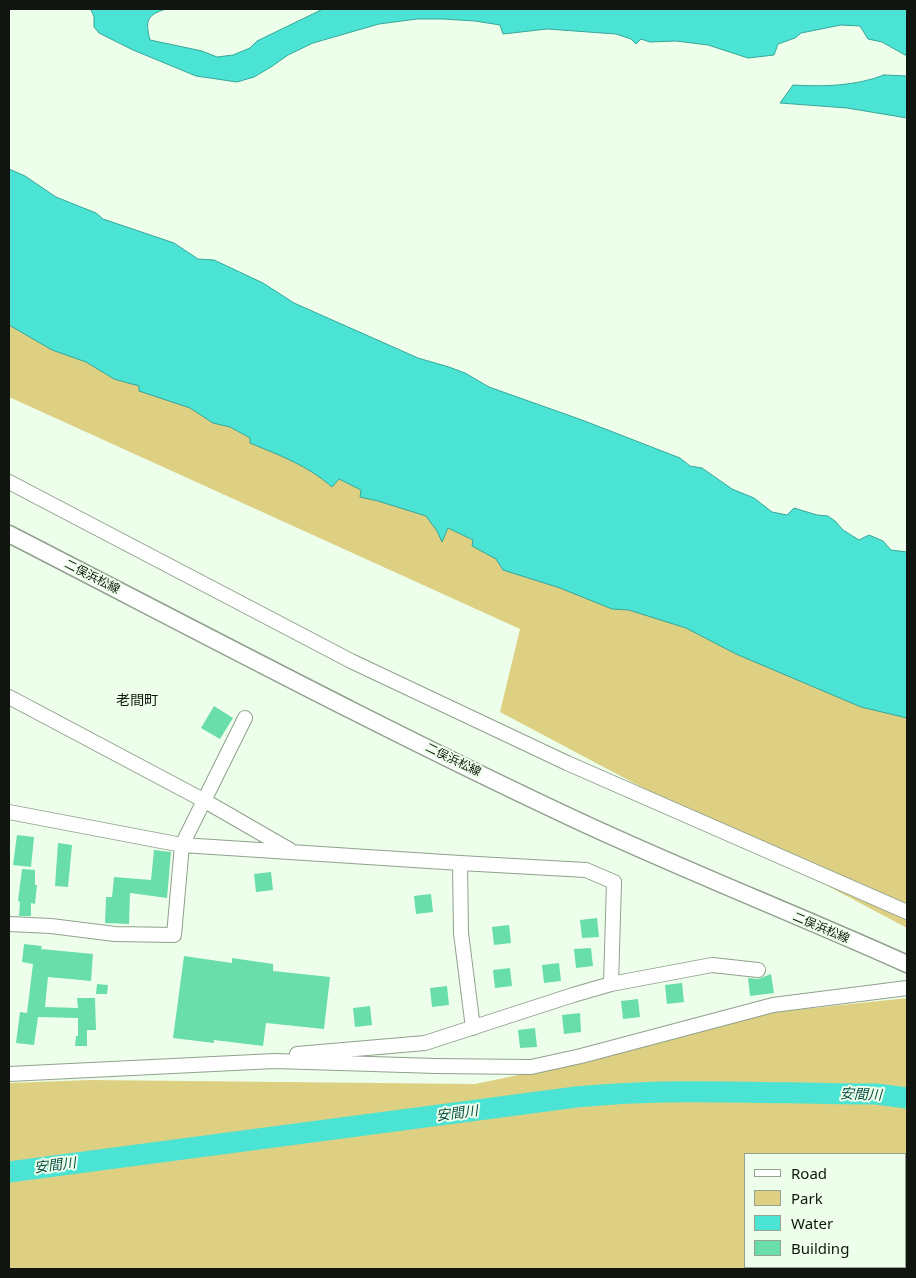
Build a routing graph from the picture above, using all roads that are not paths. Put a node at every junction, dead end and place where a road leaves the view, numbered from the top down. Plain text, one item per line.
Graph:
1 (9, 482) edge
2 (9, 534) edge
3 (9, 697) edge
4 (245, 718) dead end
5 (205, 801) junction
6 (9, 812) edge
7 (182, 845) junction
8 (293, 851) junction
9 (460, 863) junction
10 (907, 912) edge
11 (9, 924) edge
12 (907, 964) edge
13 (758, 970) dead end
14 (611, 984) junction
15 (907, 988) edge
16 (472, 1028) junction
17 (250, 1062) junction
18 (9, 1074) edge

1 - 10 street
2 - 12 main road, 二俣浜松線
3 - 5 street
4 - 5 street
5 - 7 street
5 - 8 street
6 - 7 street
7 - 8 street
7 - 11 street
8 - 9 street
9 - 14 street
9 - 16 street
13 - 14 street
14 - 16 street
15 - 17 street
16 - 17 street
17 - 18 street

